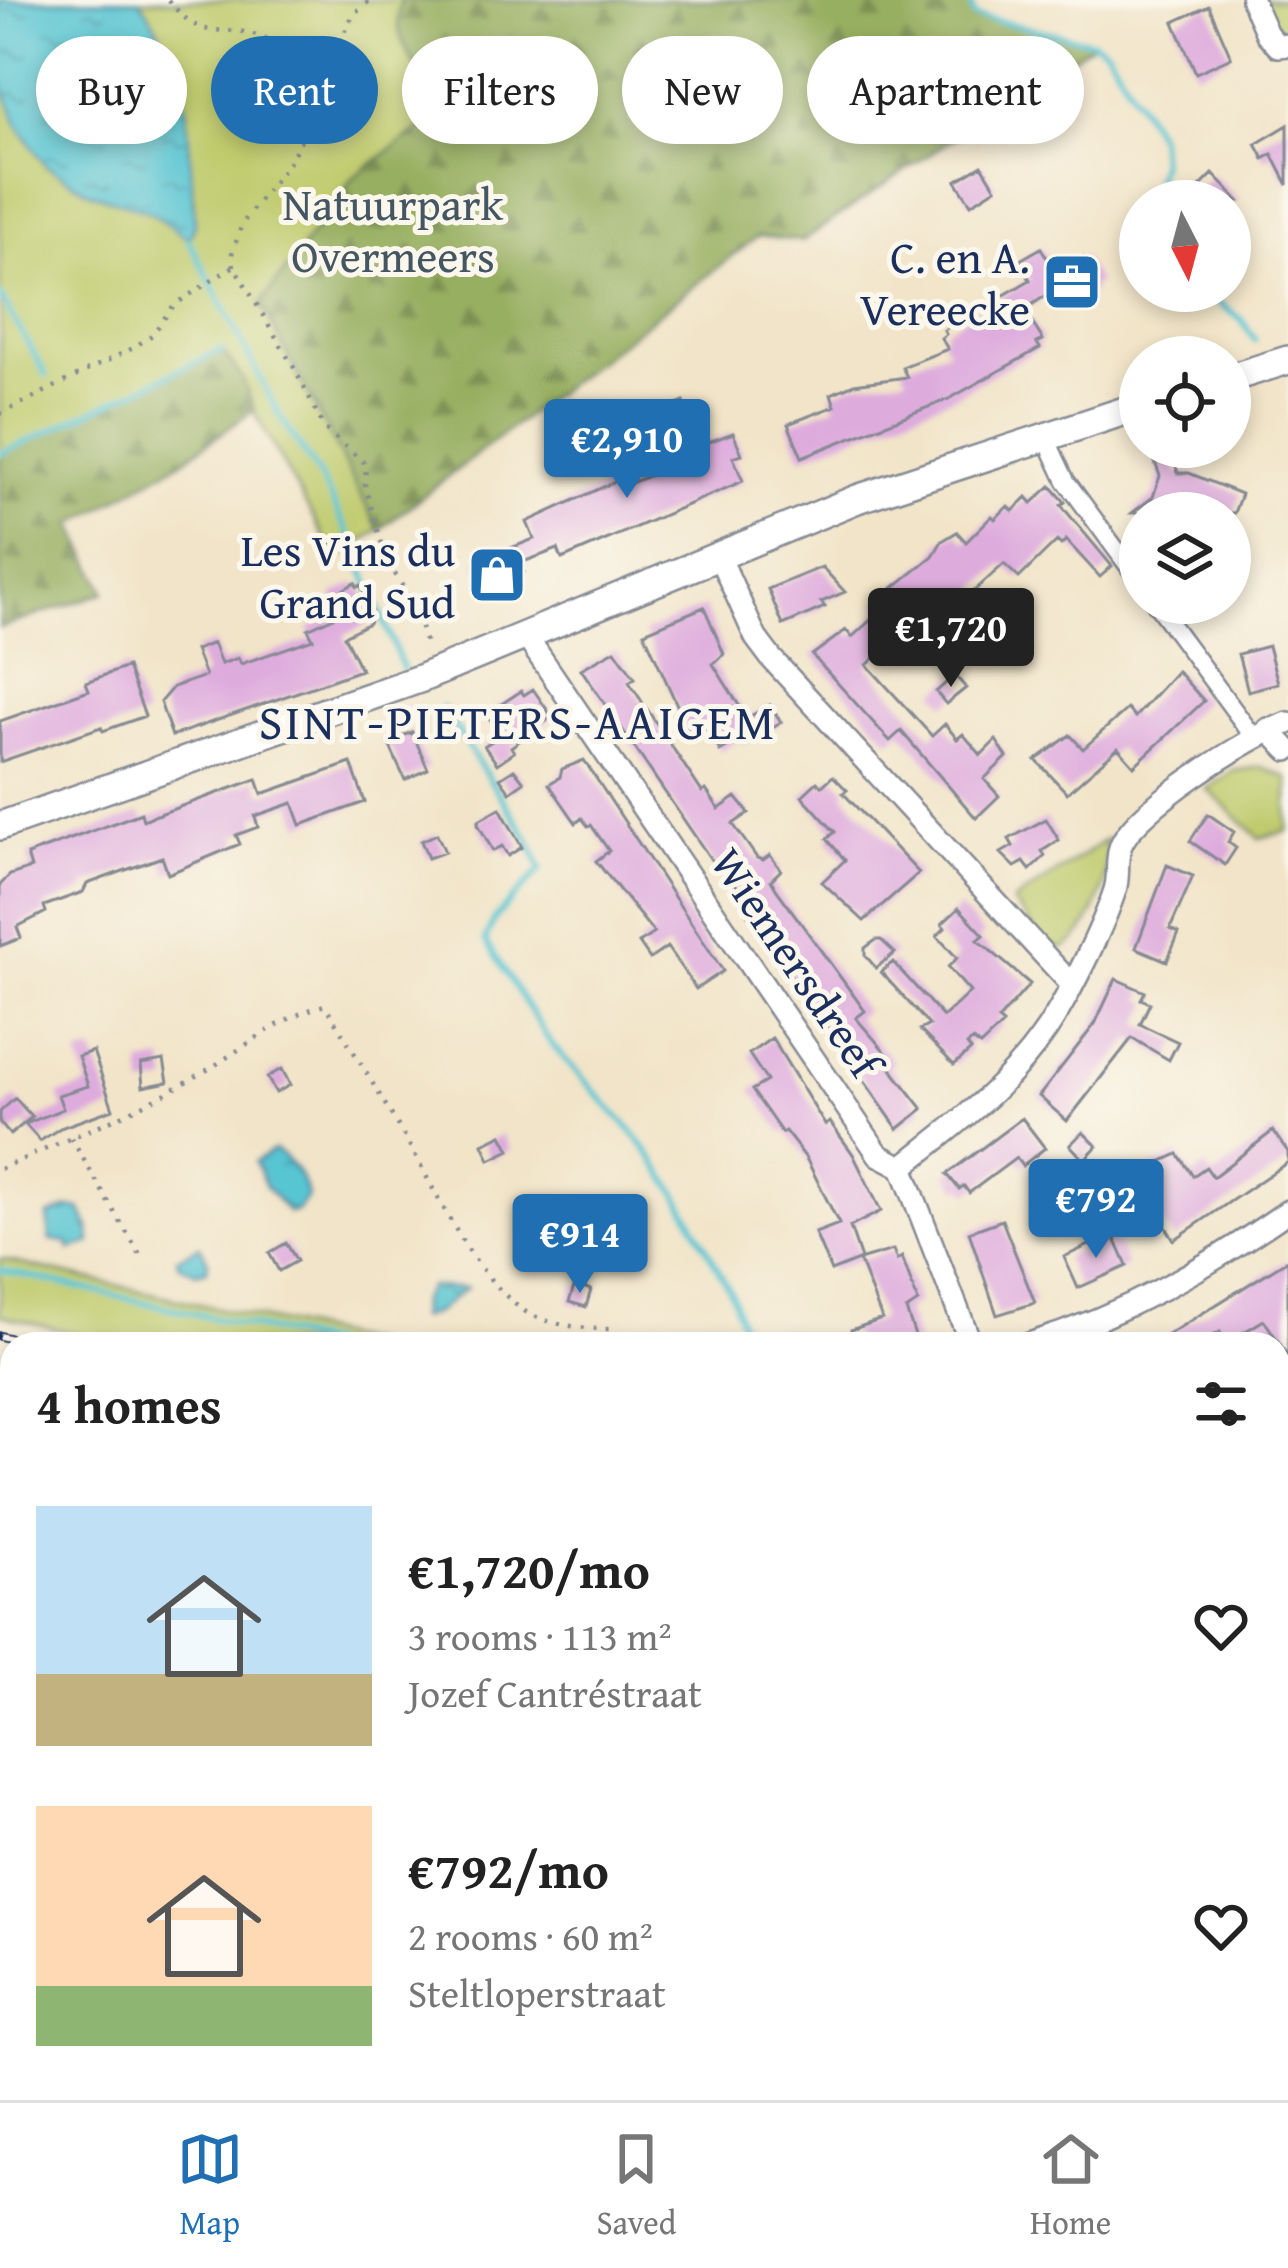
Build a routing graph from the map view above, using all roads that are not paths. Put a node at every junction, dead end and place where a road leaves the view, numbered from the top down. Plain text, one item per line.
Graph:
1 (1252, 0) edge
2 (1288, 45) edge
3 (1288, 360) edge
4 (1251, 371) edge
5 (1119, 413) edge
6 (1046, 436) junction
7 (1119, 553) edge
8 (718, 556) junction
9 (1174, 624) edge
10 (526, 636) junction
11 (1270, 729) edge
12 (1288, 750) edge
13 (0, 826) edge
14 (1071, 984) junction
15 (902, 1167) junction
16 (1288, 1211) edge
17 (966, 1332) edge
18 (1069, 1332) edge

1 - 2 street
3 - 4 street
5 - 6 street
6 - 7 street
6 - 8 street
8 - 10 street
8 - 14 street
9 - 11 street
10 - 13 street
10 - 15 street, Wiemersdreef
11 - 12 street
11 - 14 street
14 - 15 street
15 - 17 street, Wiemersdreef
16 - 18 street

